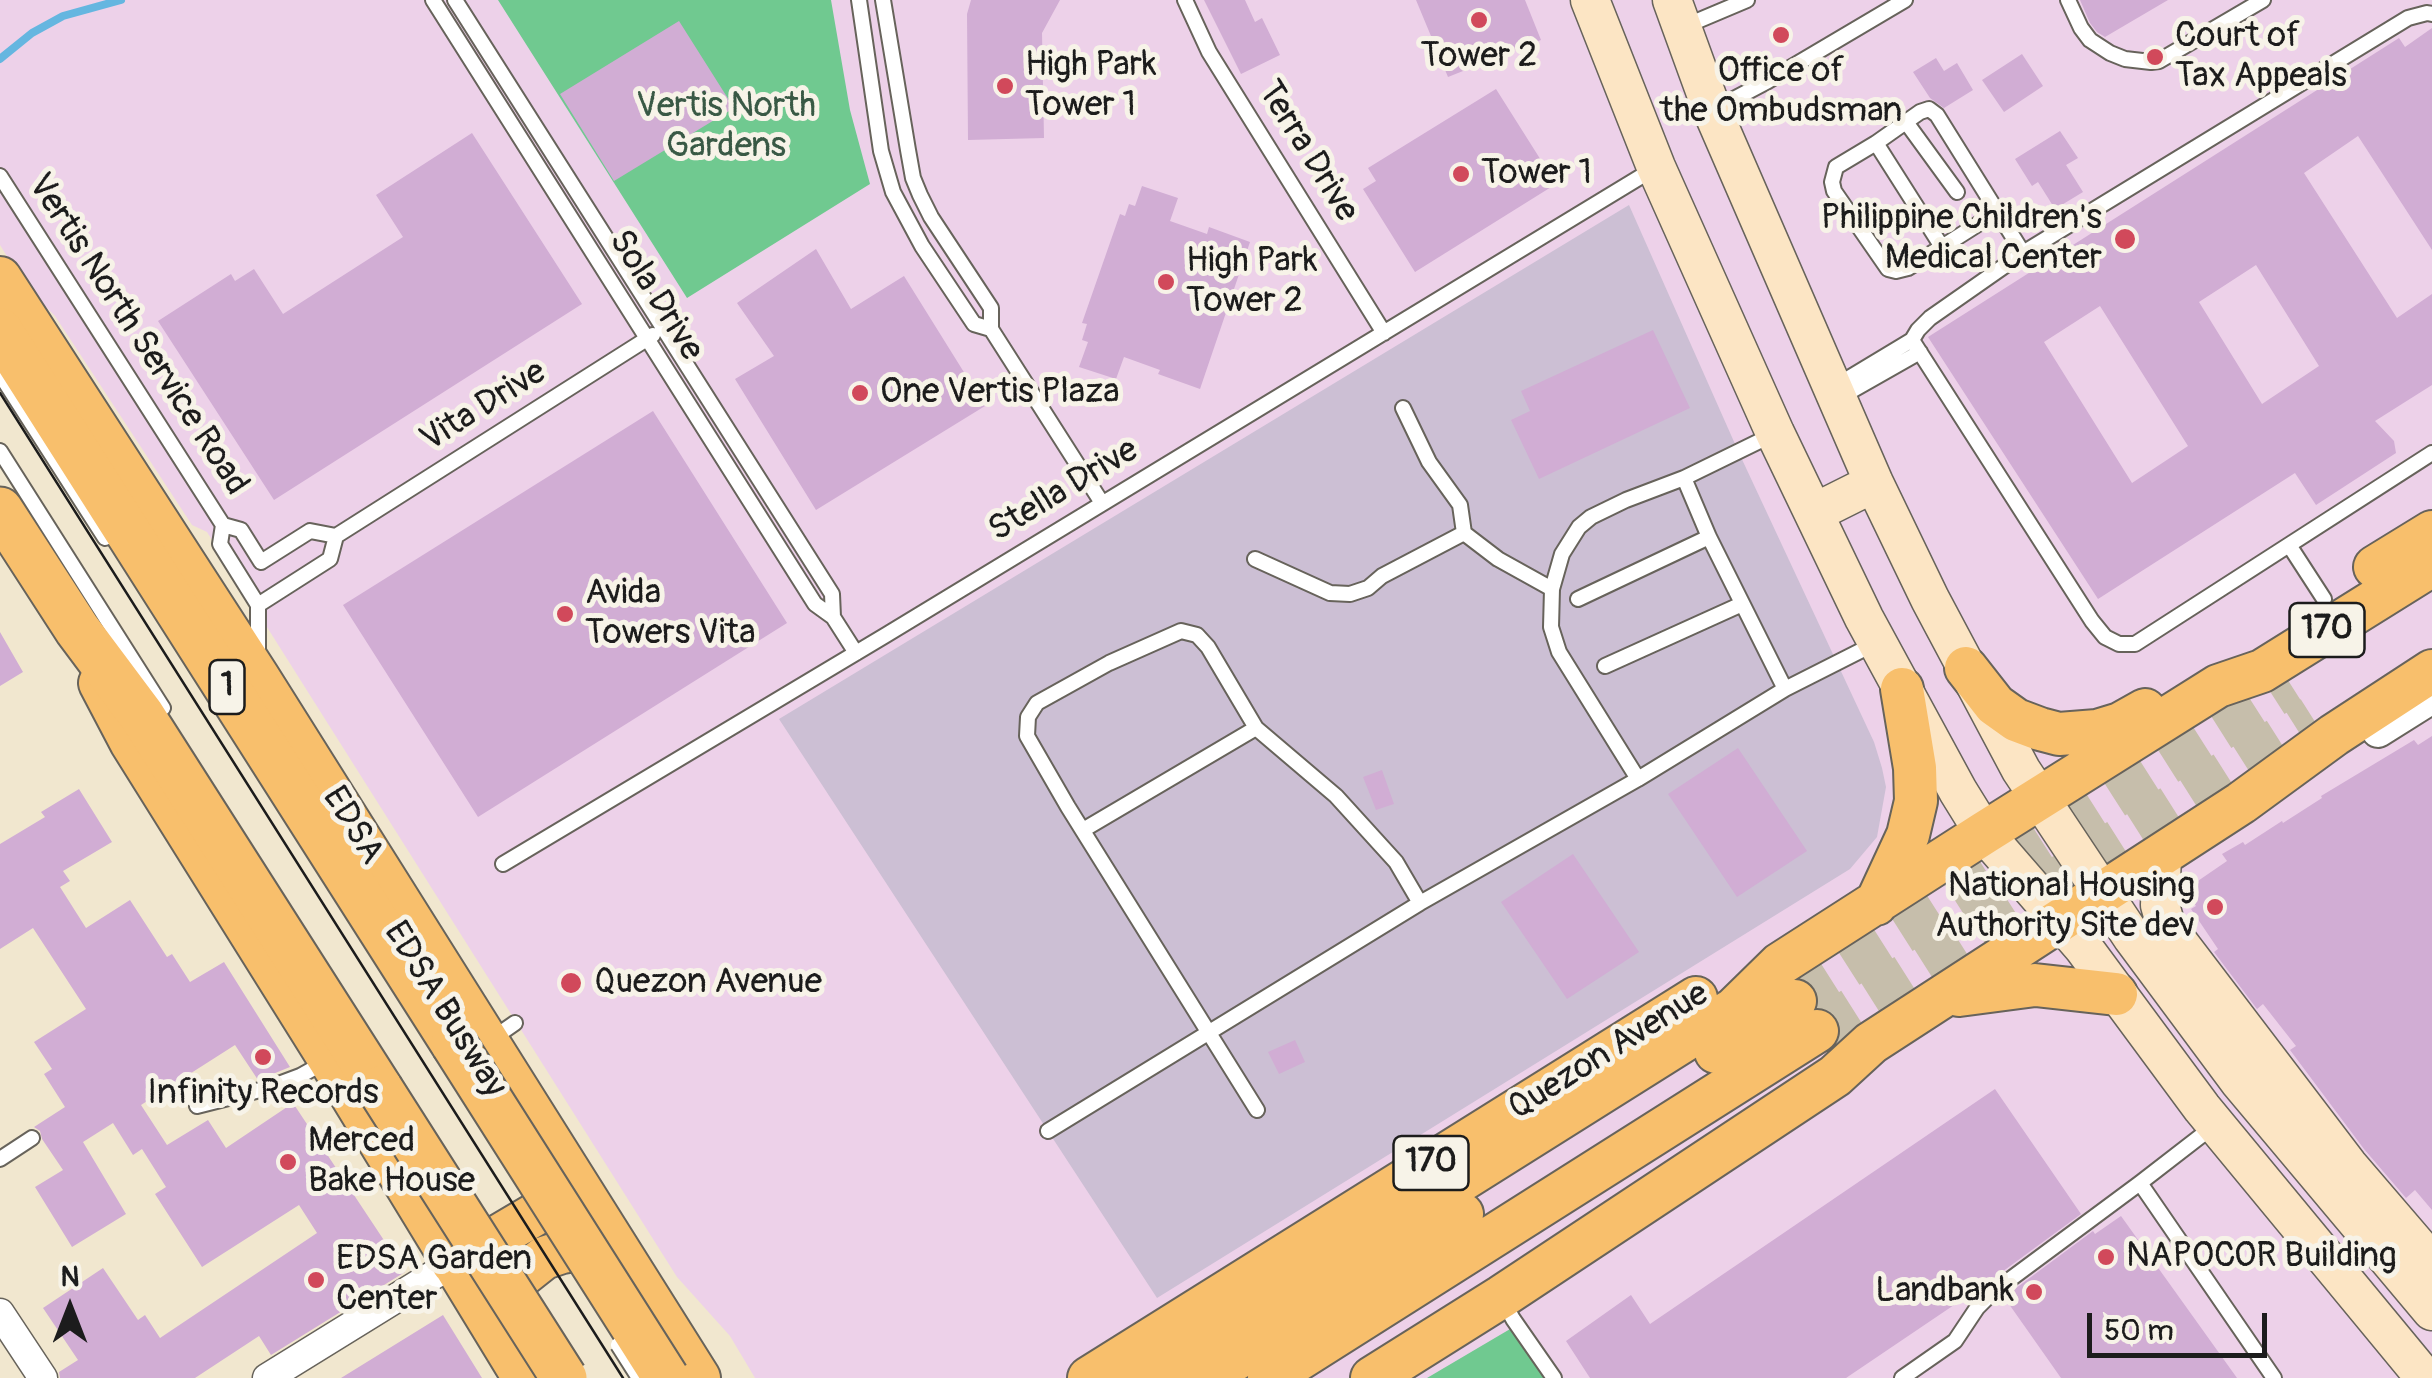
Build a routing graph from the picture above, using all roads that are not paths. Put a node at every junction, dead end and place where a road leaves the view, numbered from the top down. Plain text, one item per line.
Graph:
1 (432, 0) edge
2 (455, 0) edge
3 (858, 0) edge
4 (883, 0) edge
5 (1185, 0) edge
6 (1590, 0) edge
7 (1748, 0) edge
8 (1905, 0) edge
9 (2068, 0) edge
10 (2263, 0) edge
11 (1677, 14) edge
12 (2432, 14) edge
13 (1712, 110) junction
14 (1906, 122) junction
15 (1876, 143) junction
16 (1656, 167) junction
17 (0, 176) edge
18 (1957, 192) dead end
19 (1997, 212) junction
20 (1942, 247) junction
21 (2023, 253) junction
22 (0, 278) edge
23 (664, 328) junction
24 (991, 328) junction
25 (0, 330) edge
26 (1384, 334) junction
27 (647, 339) junction
28 (1916, 346) junction
29 (0, 374) edge
30 (1836, 393) junction
31 (1402, 408) dead end
32 (1775, 434) junction
33 (0, 451) edge
34 (2432, 453) edge
35 (1684, 478) junction
36 (1874, 484) junction
37 (1102, 503) junction
38 (1814, 513) junction
39 (223, 526) junction
40 (1464, 532) junction
41 (2432, 532) edge
42 (336, 536) junction
43 (1709, 536) junction
44 (8, 539) edge
45 (2289, 545) junction
46 (118, 557) dead end
47 (1255, 559) dead end
48 (261, 562) joint
49 (2432, 565) edge
50 (1552, 588) junction
51 (2432, 596) edge
52 (1578, 599) dead end
53 (2324, 599) junction
54 (1742, 604) junction
55 (258, 605) junction
56 (833, 617) junction
57 (77, 629) junction
58 (2432, 641) edge
59 (1878, 642) junction
60 (2250, 644) junction
61 (856, 653) junction
62 (1606, 666) dead end
63 (1966, 668) junction
64 (2432, 671) edge
65 (258, 677) junction
66 (2218, 686) junction
67 (1785, 689) junction
68 (1902, 689) junction
69 (2432, 697) edge
70 (173, 725) dead end
71 (1256, 728) junction
72 (1638, 779) junction
73 (2040, 799) junction
74 (2241, 803) junction
75 (1083, 830) junction
76 (1984, 832) junction
77 (2162, 855) junction
78 (503, 864) dead end
79 (2103, 894) junction
80 (1420, 903) junction
81 (1876, 904) junction
82 (2060, 921) junction
83 (2116, 994) junction
84 (1798, 999) junction
85 (1934, 1004) junction
86 (1209, 1032) junction
87 (486, 1036) junction
88 (1871, 1043) junction
89 (330, 1060) junction
90 (197, 1106) dead end
91 (1256, 1110) dead end
92 (2216, 1124) junction
93 (1048, 1131) dead end
94 (32, 1138) dead end
95 (0, 1159) edge
96 (567, 1170) junction
97 (2140, 1184) junction
98 (534, 1208) dead end
99 (544, 1226) dead end
100 (492, 1228) dead end
101 (555, 1242) dead end
102 (503, 1245) dead end
103 (621, 1256) junction
104 (565, 1260) dead end
105 (514, 1262) dead end
106 (453, 1263) junction
107 (2432, 1263) edge
108 (535, 1295) dead end
109 (1501, 1297) junction
110 (2432, 1310) edge
111 (0, 1313) edge
112 (608, 1327) dead end
113 (495, 1332) junction
114 (691, 1376) edge
115 (43, 1378) edge
116 (267, 1378) edge
117 (524, 1378) edge
118 (564, 1378) edge
119 (639, 1378) edge
120 (1089, 1378) edge
121 (1147, 1378) edge
122 (1206, 1378) edge
123 (1269, 1378) edge
124 (1316, 1378) edge
125 (1372, 1378) edge
126 (1554, 1378) edge
127 (1902, 1378) edge
128 (2274, 1378) edge
129 (2425, 1378) edge

1 - 27 lane, Sola Drive
2 - 23 lane, Sola Drive
3 - 24 lane
4 - 24 lane
5 - 26 lane, Terra Drive
6 - 16 main road
7 - 11 lane
8 - 13 lane
9 - 10 lane
11 - 13 main road
12 - 21 lane
13 - 30 main road
14 - 15 lane
14 - 18 lane
14 - 19 lane
15 - 20 lane
15 - 20 lane
16 - 26 lane, Stella Drive
16 - 32 main road
17 - 39 lane, Vertis North Service Road
19 - 20 lane
19 - 21 lane
21 - 28 lane
22 - 65 main road, EDSA / 1
23 - 27 lane, Vita Drive
23 - 56 lane, Sola Drive
24 - 37 lane
25 - 87 highway, EDSA / 1
26 - 37 lane, Stella Drive
27 - 42 lane, Vita Drive
27 - 56 lane, Sola Drive
28 - 30 lane
28 - 45 lane
29 - 46 lane
30 - 36 main road
31 - 40 lane
32 - 35 lane
32 - 38 main road
33 - 70 lane
34 - 45 lane
35 - 43 lane
35 - 50 lane
36 - 38 main road
36 - 63 main road
37 - 61 lane, Stella Drive
38 - 59 main road
39 - 48 lane, Vertis North Service Road
39 - 55 lane, Vertis North Service Road
40 - 47 lane
40 - 50 lane
41 - 53 main road, Quezon Avenue / 170
42 - 48 lane, Vita Drive
42 - 55 lane, Vita Drive
43 - 52 lane
43 - 54 lane
44 - 57 highway
45 - 53 lane
49 - 66 main road, Quezon Avenue / 170
50 - 72 lane
51 - 58 main road, 170
53 - 60 main road, Quezon Avenue / 170
54 - 62 lane
54 - 67 lane
55 - 65 lane
56 - 61 lane, Sola Drive
57 - 89 main road
57 - 118 highway, bridge
59 - 67 lane
59 - 68 main road
60 - 63 main road
60 - 66 main road, Quezon Avenue / 170
61 - 78 lane, Stella Drive
63 - 73 main road
64 - 74 main road, 170
65 - 87 main road, EDSA / 1
66 - 73 main road, Quezon Avenue / 170
67 - 72 lane
68 - 76 main road
68 - 81 main road
69 - 74 street, 170
71 - 75 lane
71 - 75 lane
71 - 80 lane
72 - 80 lane
73 - 76 main road, Quezon Avenue / 170
73 - 79 main road
74 - 77 main road, 170
75 - 86 lane
76 - 81 main road, Quezon Avenue / 170
76 - 82 main road
77 - 79 main road, 170
77 - 107 main road
79 - 82 main road, 170
79 - 110 main road
80 - 86 lane
81 - 84 main road, Quezon Avenue / 170
82 - 83 main road
82 - 85 main road, 170
83 - 85 main road
83 - 92 main road
84 - 120 main road, Quezon Avenue / 170
84 - 121 main road, Quezon Avenue / 170
84 - 122 main road, Quezon Avenue / 170
84 - 123 main road, Quezon Avenue / 170
85 - 88 main road, 170
86 - 91 lane
86 - 93 lane
87 - 96 main road, EDSA / 1
87 - 114 highway, EDSA / 1, bridge
88 - 109 main road, 170
88 - 124 main road, 170
89 - 90 lane
89 - 106 main road
92 - 97 lane
92 - 129 main road
94 - 95 lane
96 - 103 main road, EDSA / 1
96 - 106 main road
97 - 127 lane
97 - 128 lane
98 - 99 lane
100 - 102 lane
101 - 104 lane
103 - 113 main road
103 - 114 main road, EDSA / 1
105 - 108 lane
106 - 113 main road
106 - 116 street
109 - 125 main road, 170
109 - 126 lane
111 - 115 street
112 - 119 lane, bridge
113 - 117 main road

